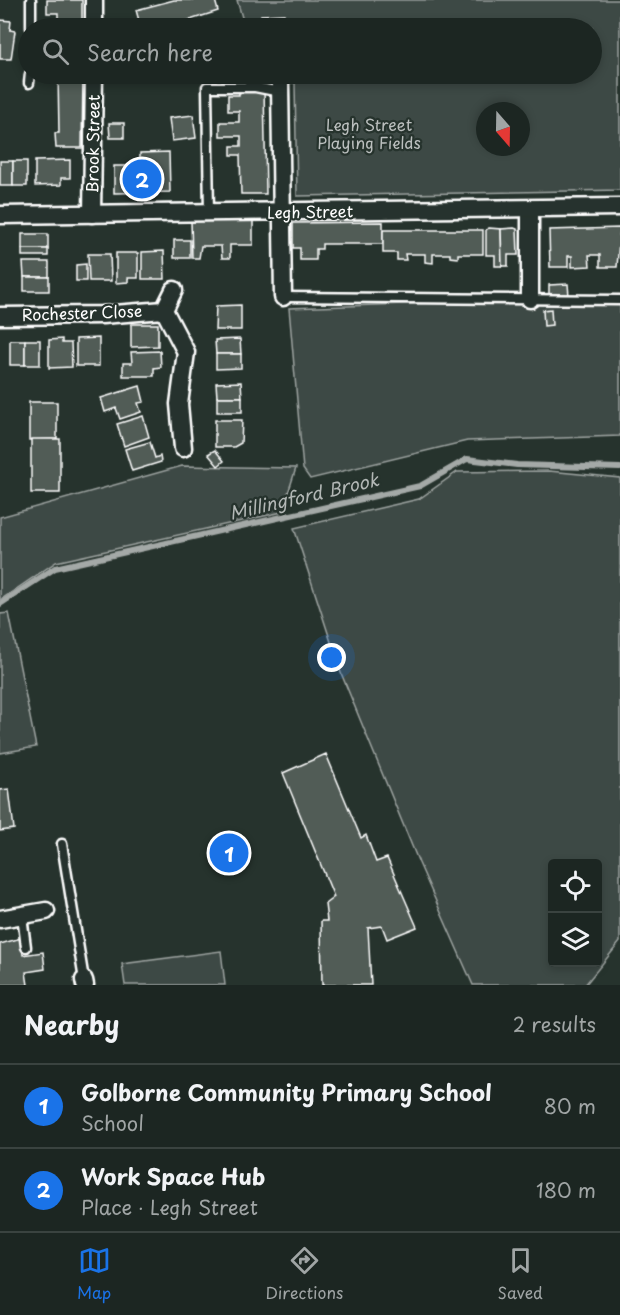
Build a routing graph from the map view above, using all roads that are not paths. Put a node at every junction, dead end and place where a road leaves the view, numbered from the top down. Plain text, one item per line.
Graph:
1 (31, 0) edge
2 (94, 0) edge
3 (31, 18) edge
4 (94, 18) edge
5 (94, 84) edge
6 (280, 88) joint
7 (620, 207) edge
8 (530, 209) junction
9 (281, 212) junction
10 (209, 213) junction
11 (92, 214) junction
12 (0, 215) edge
13 (174, 290) dead end
14 (283, 297) joint
15 (530, 299) junction
16 (620, 300) edge
17 (164, 310) junction
18 (0, 316) edge
19 (183, 448) dead end
20 (62, 844) dead end
21 (46, 911) dead end
22 (22, 916) junction
23 (0, 919) edge
24 (26, 947) dead end
25 (84, 982) edge

1 - 3 lane
2 - 4 street
5 - 11 street, Brook Street
6 - 9 street
6 - 10 lane
7 - 8 street, Legh Street
8 - 9 street, Legh Street
8 - 15 street
9 - 10 street, Legh Street
9 - 14 street
10 - 11 street, Legh Street
11 - 12 street, Legh Street
13 - 17 street, Rochester Close
14 - 15 lane
15 - 16 lane
17 - 18 street, Rochester Close
17 - 19 street, Rochester Close
20 - 25 lane
21 - 22 street
22 - 23 street
22 - 24 lane

